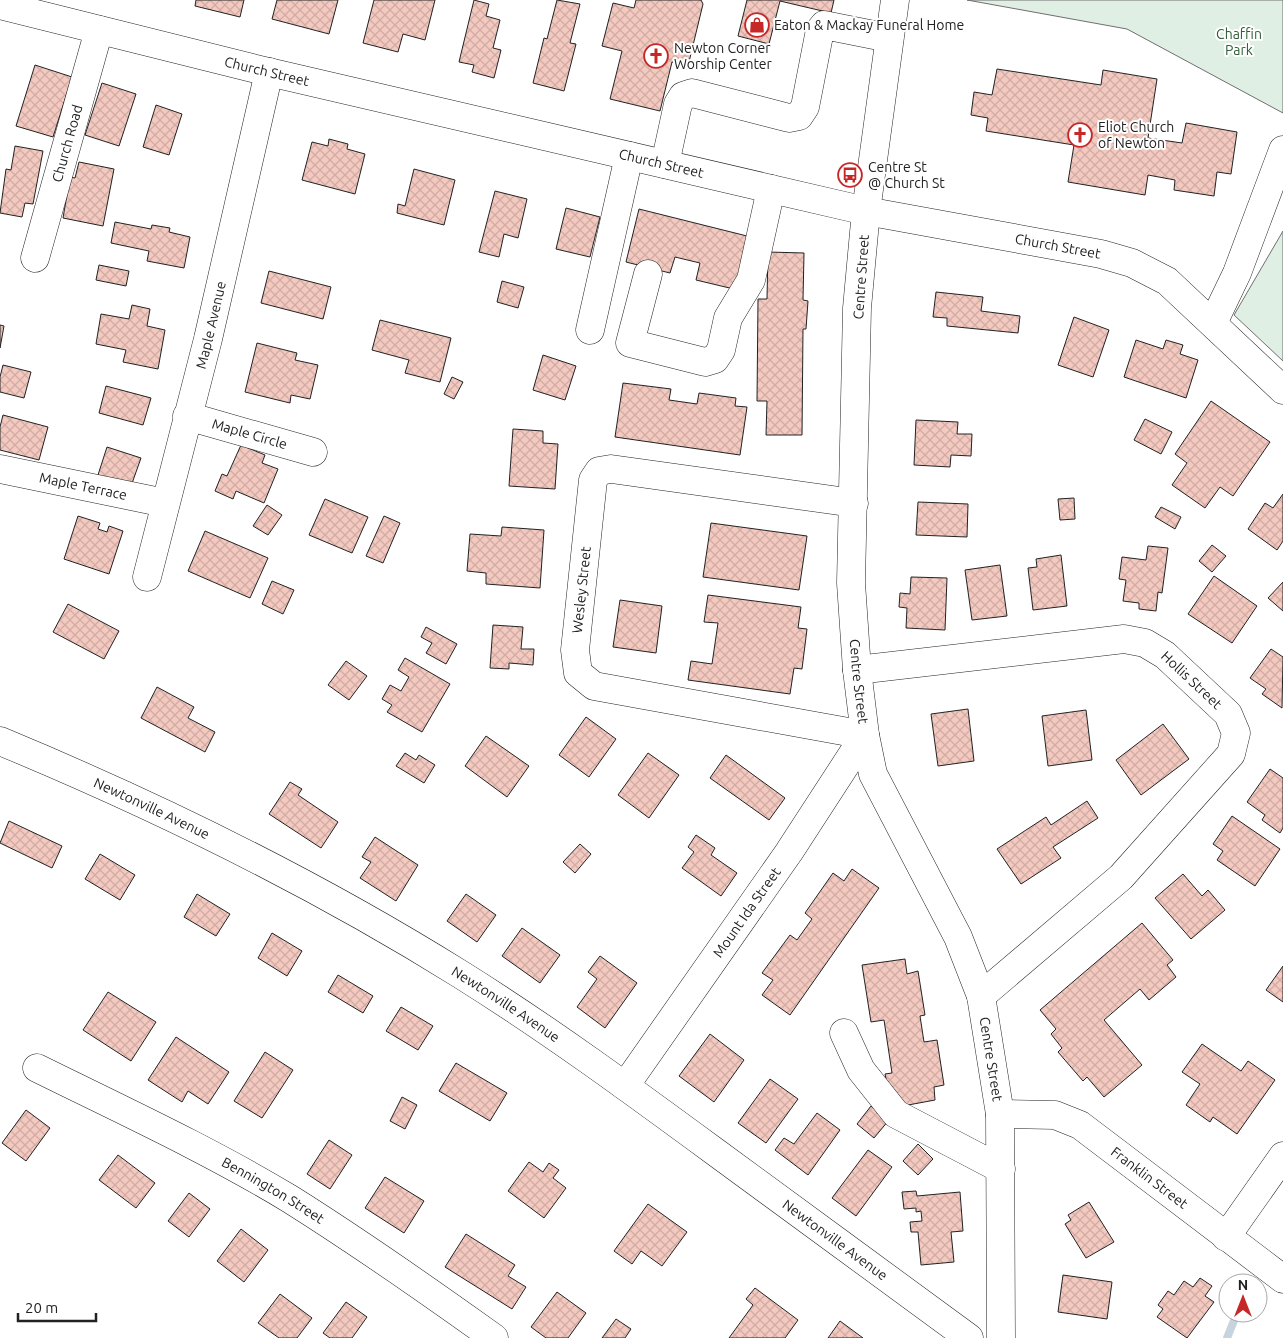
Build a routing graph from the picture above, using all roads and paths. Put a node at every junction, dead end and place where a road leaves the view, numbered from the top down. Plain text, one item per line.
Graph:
1 (895, 0) edge
2 (0, 5) edge
3 (99, 30) junction
4 (889, 38) junction
5 (269, 72) junction
6 (1283, 150) edge
7 (629, 156) junction
8 (665, 164) junction
9 (771, 189) junction
10 (866, 211) junction
11 (35, 258) dead end
12 (648, 274) dead end
13 (1213, 323) junction
14 (590, 330) dead end
15 (1283, 390) edge
16 (187, 416) junction
17 (313, 452) dead end
18 (0, 469) edge
19 (165, 503) junction
20 (854, 503) junction
21 (146, 577) dead end
22 (857, 670) junction
23 (865, 735) junction
24 (0, 741) edge
25 (981, 996) junction
26 (844, 1033) dead end
27 (37, 1068) dead end
28 (625, 1086) junction
29 (1000, 1114) junction
30 (1283, 1156) edge
31 (1001, 1169) junction
32 (1226, 1236) junction
33 (1283, 1278) edge
34 (494, 1338) edge
35 (969, 1338) edge
36 (1001, 1338) edge

1 - 4 street, Centre Street
2 - 3 street, Church Street
3 - 5 street, Church Street
3 - 11 street, Church Road
4 - 8 street
4 - 10 street, Centre Street
5 - 7 street, Church Street
5 - 16 street, Maple Avenue
6 - 13 street
7 - 8 street, Church Street
7 - 14 street
8 - 9 street, Church Street
9 - 10 street, Church Street
9 - 12 street
10 - 13 street, Church Street
10 - 20 street, Centre Street
13 - 15 street, Church Street
16 - 17 street, Maple Circle
16 - 19 street, Maple Avenue
18 - 19 street, Maple Terrace
19 - 21 street, Maple Avenue
20 - 22 street, Centre Street
20 - 23 street, Wesley Street
22 - 23 street, Centre Street
22 - 25 street, Hollis Street
23 - 25 street, Centre Street
23 - 28 street, Mount Ida Street
24 - 28 street, Newtonville Avenue
25 - 29 street, Centre Street
26 - 31 street
27 - 34 street, Bennington Street
28 - 35 street, Newtonville Avenue
29 - 31 street, Centre Street
29 - 32 street, Franklin Street
30 - 32 street
31 - 36 street, Centre Street
32 - 33 street, Franklin Street

